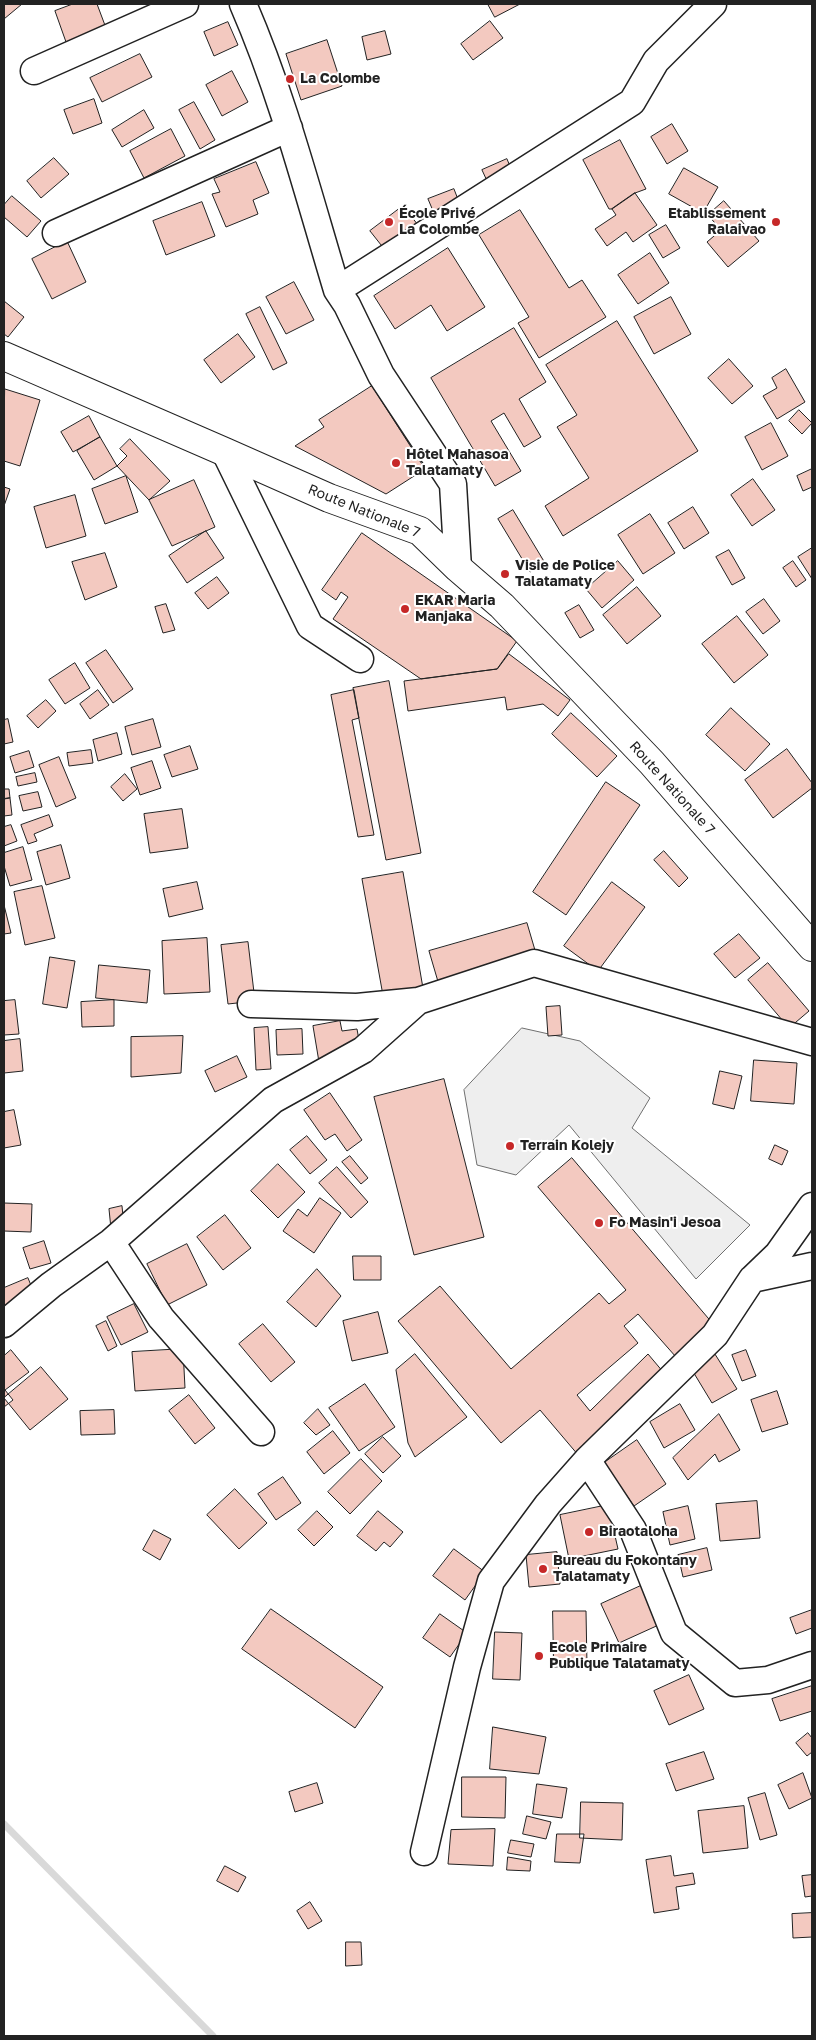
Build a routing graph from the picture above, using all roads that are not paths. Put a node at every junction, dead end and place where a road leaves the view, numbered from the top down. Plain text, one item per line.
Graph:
1 (184, 4) edge
2 (242, 4) edge
3 (713, 4) edge
4 (34, 71) dead end
5 (289, 128) junction
6 (56, 233) dead end
7 (337, 290) junction
8 (4, 356) edge
9 (226, 452) junction
10 (458, 568) junction
11 (360, 659) dead end
12 (812, 947) edge
13 (418, 1001) junction
14 (251, 1004) dead end
15 (812, 1042) edge
16 (812, 1206) edge
17 (111, 1242) junction
18 (812, 1266) edge
19 (752, 1279) junction
20 (4, 1324) edge
21 (261, 1432) dead end
22 (587, 1460) junction
23 (812, 1665) edge
24 (424, 1852) dead end

1 - 4 street
2 - 5 street
3 - 7 street
5 - 6 street
5 - 7 street
7 - 10 street
8 - 9 main road, Route Nationale 7
9 - 10 main road, Route Nationale 7
9 - 11 street
10 - 12 main road, Route Nationale 7
13 - 14 street
13 - 15 street
13 - 17 street
16 - 19 street
17 - 20 street
17 - 21 street
18 - 19 street
19 - 22 street
22 - 23 street
22 - 24 street

